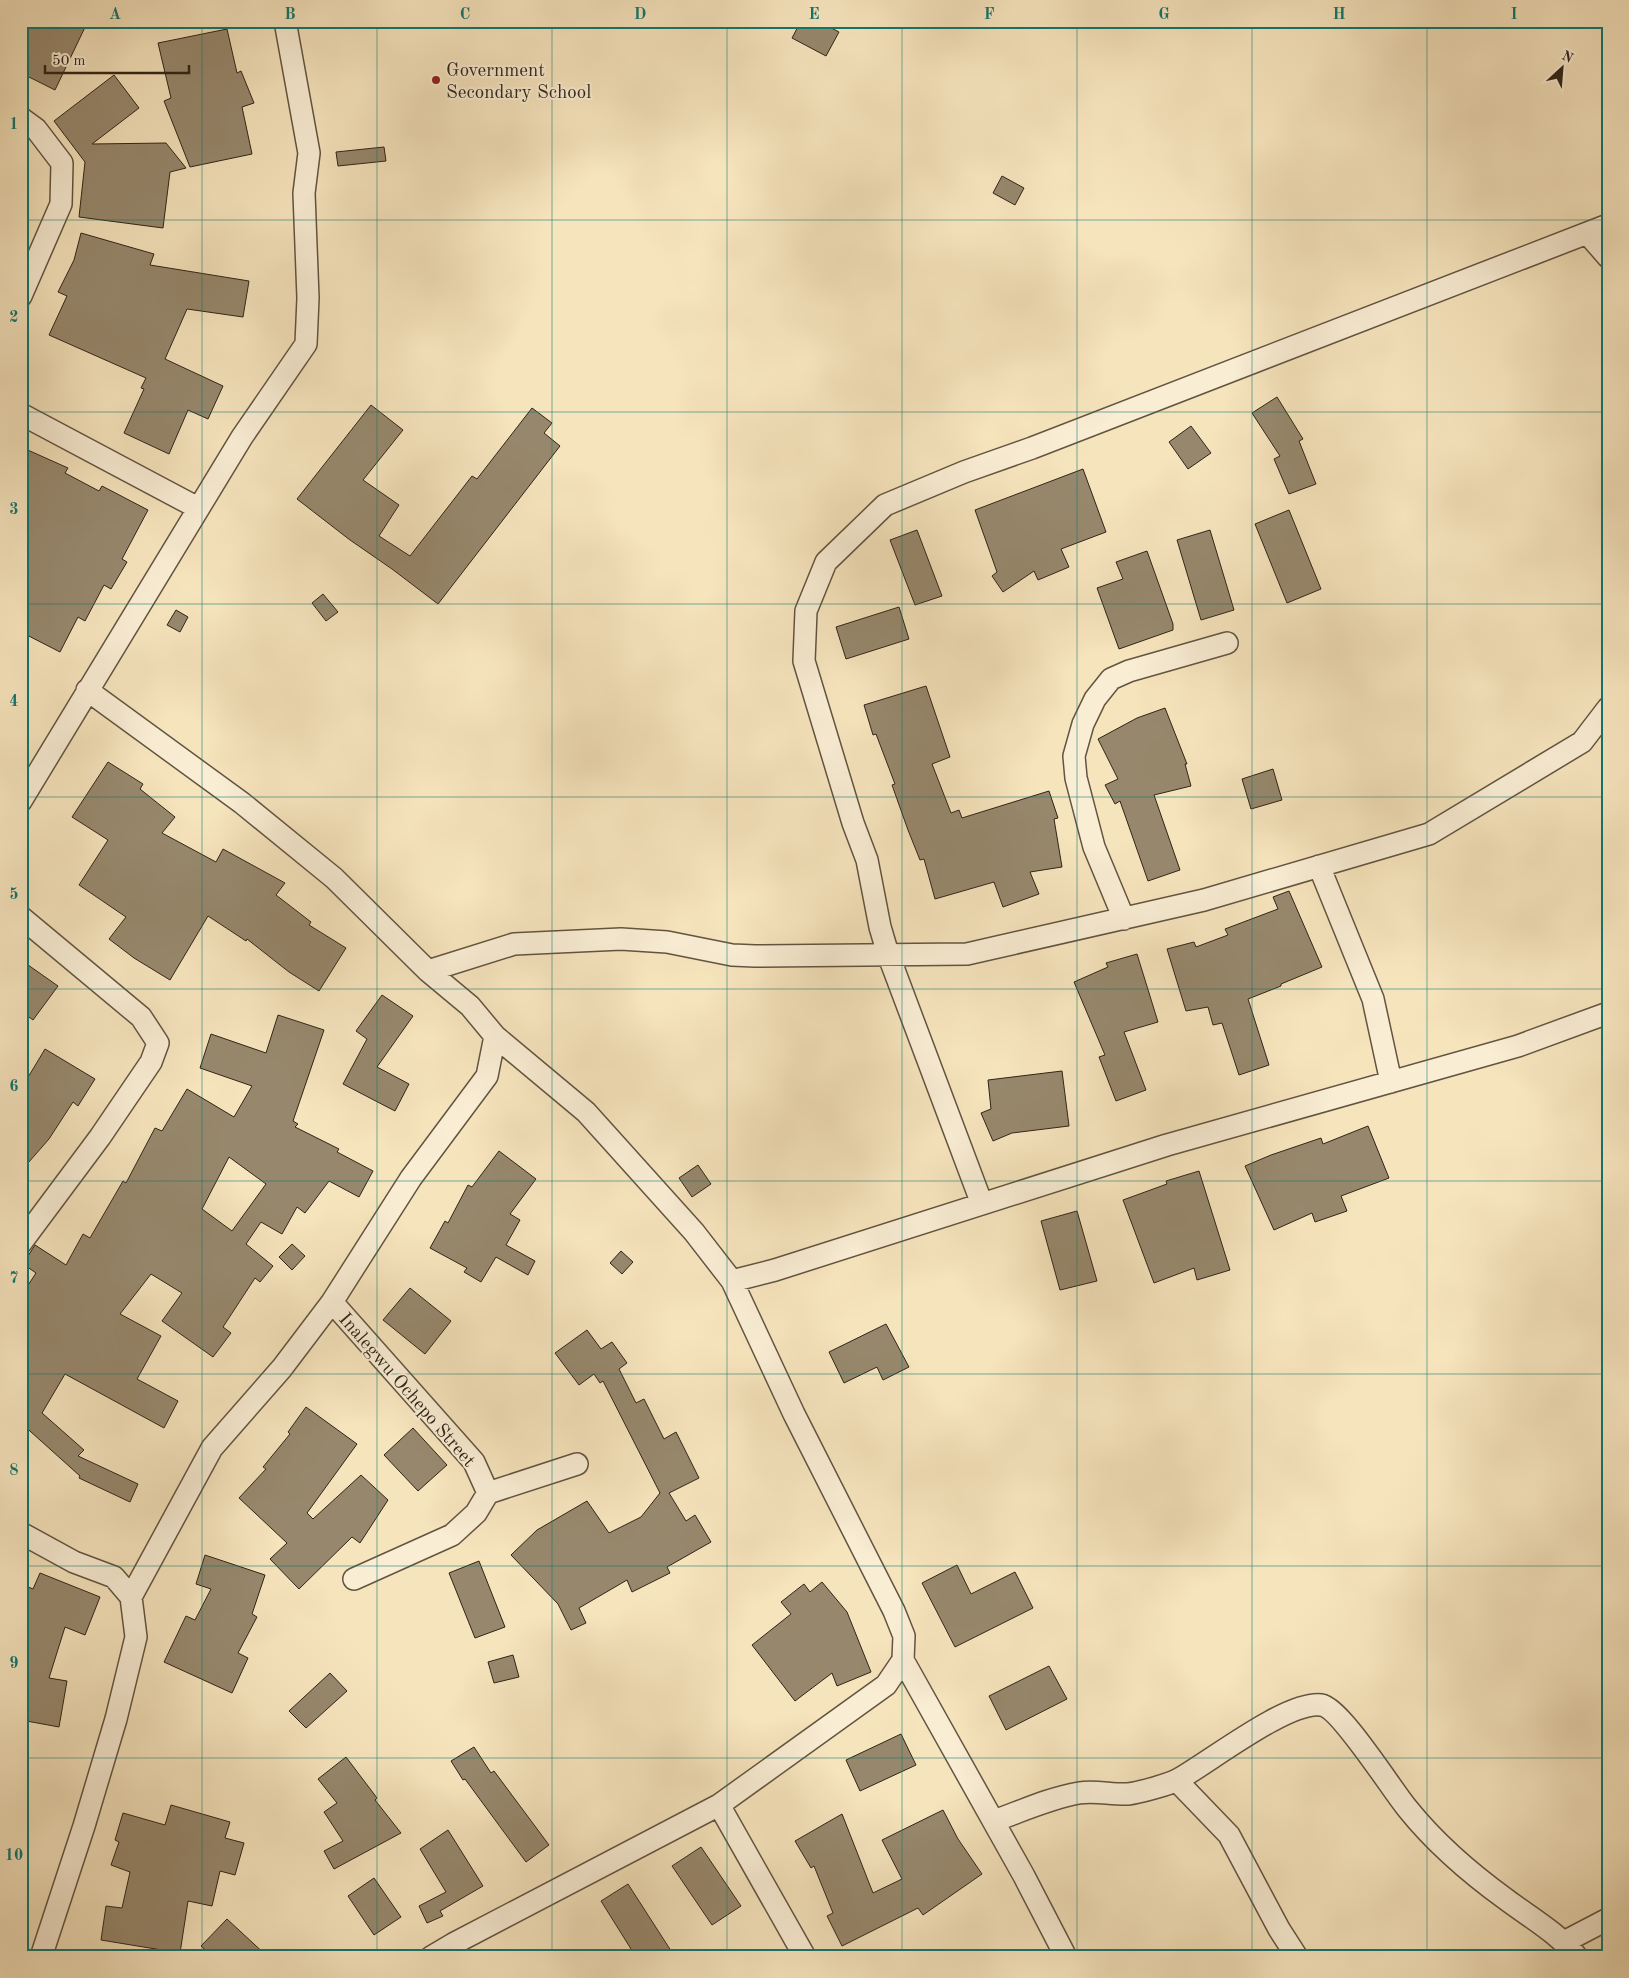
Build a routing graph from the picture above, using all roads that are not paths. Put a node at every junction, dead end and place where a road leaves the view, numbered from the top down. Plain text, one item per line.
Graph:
1 (285, 21) edge
2 (21, 118) edge
3 (1608, 225) edge
4 (1587, 232) junction
5 (1608, 257) edge
6 (21, 296) edge
7 (21, 414) edge
8 (198, 508) junction
9 (1227, 642) dead end
10 (87, 690) junction
11 (1608, 708) edge
12 (21, 800) edge
13 (1320, 866) junction
14 (21, 917) edge
15 (1124, 918) junction
16 (888, 954) junction
17 (428, 970) junction
18 (1608, 1013) edge
19 (495, 1036) junction
20 (1391, 1082) junction
21 (982, 1204) junction
22 (21, 1243) edge
23 (732, 1281) junction
24 (332, 1302) junction
25 (577, 1464) dead end
26 (488, 1493) junction
27 (21, 1533) edge
28 (354, 1579) dead end
29 (131, 1597) junction
30 (903, 1660) junction
31 (1177, 1781) junction
32 (720, 1805) junction
33 (994, 1821) junction
34 (1608, 1918) edge
35 (1571, 1949) edge
36 (41, 1957) edge
37 (431, 1957) edge
38 (805, 1957) edge
39 (1066, 1957) edge
40 (1297, 1957) edge

1 - 8 street
2 - 6 street
3 - 4 street
4 - 5 street
4 - 16 street
7 - 8 street
8 - 10 street
9 - 15 street
10 - 12 street
10 - 17 street
11 - 13 street
13 - 15 street
13 - 20 street
14 - 22 street
15 - 16 street
16 - 17 street
16 - 21 street
17 - 19 street
18 - 20 street
19 - 23 street
19 - 24 street
20 - 21 street
21 - 23 street
23 - 30 street
24 - 26 street, Inalegwu Ochepo Street
24 - 29 street
25 - 26 street
26 - 28 street
27 - 29 street
29 - 36 street
30 - 32 street
30 - 33 street
31 - 33 street
31 - 35 street
31 - 40 street
32 - 37 street
32 - 38 street
33 - 39 street
34 - 35 street

